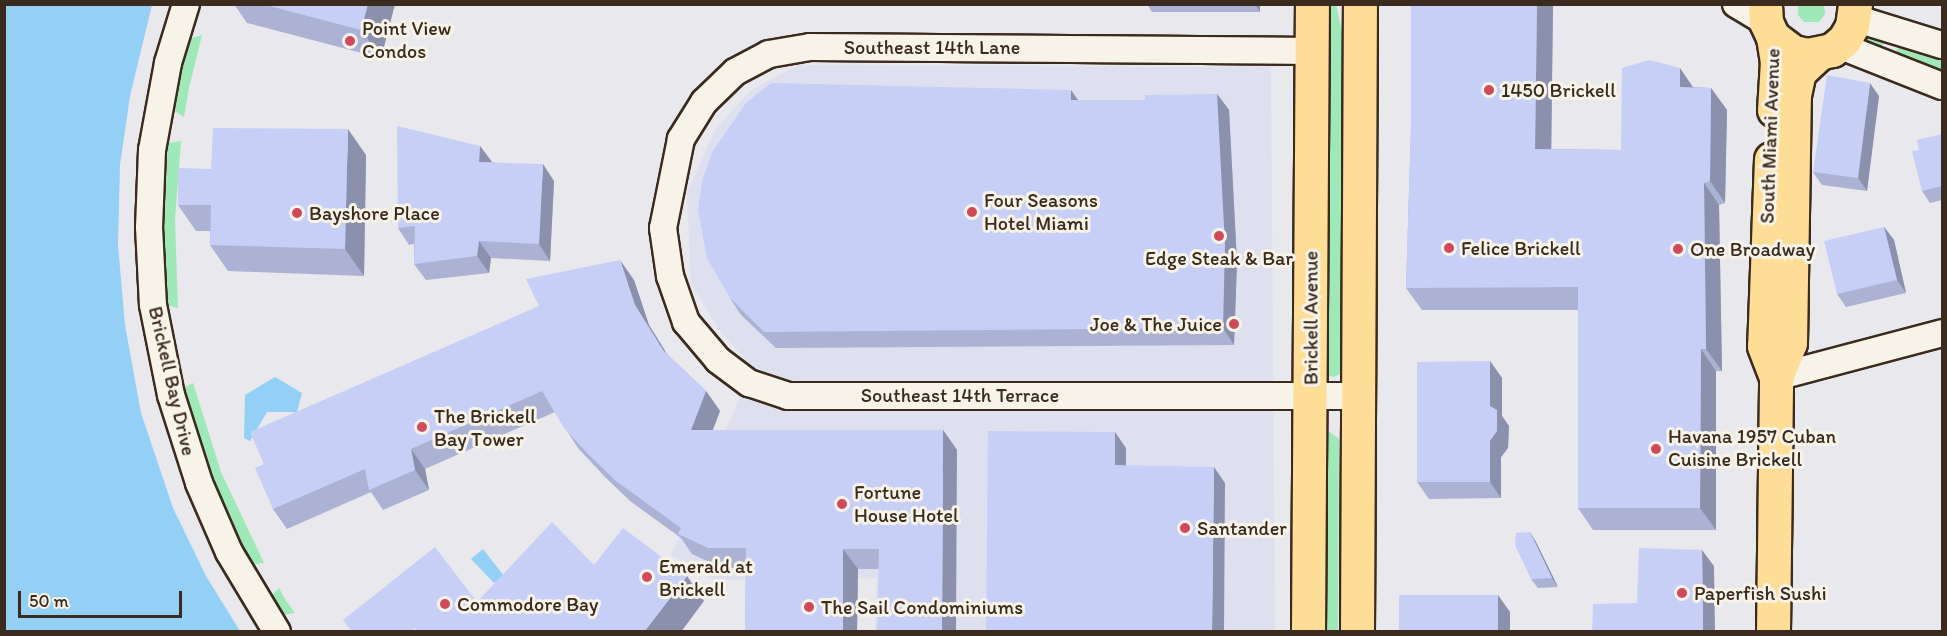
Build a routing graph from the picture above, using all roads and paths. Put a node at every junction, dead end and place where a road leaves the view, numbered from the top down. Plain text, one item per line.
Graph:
1 (186, 4) edge
2 (1312, 4) edge
3 (1360, 4) edge
4 (1736, 4) edge
5 (1768, 21) edge
6 (1841, 31) edge
7 (1942, 45) edge
8 (1312, 51) junction
9 (1942, 86) edge
10 (663, 228) joint
11 (1942, 333) edge
12 (1776, 377) junction
13 (1311, 394) junction
14 (1359, 396) junction
15 (278, 632) edge
16 (1308, 632) edge
17 (1357, 632) edge
18 (1773, 632) edge

1 - 15 street, Brickell Bay Drive
2 - 8 main road, Brickell Avenue
3 - 14 main road
4 - 5 street
5 - 6 main road
5 - 12 main road, South Miami Avenue
6 - 7 street
6 - 9 street
6 - 12 main road, South Miami Avenue
8 - 10 street, Southeast 14th Lane
8 - 13 main road, Brickell Avenue
10 - 13 street, Southeast 14th Terrace
11 - 12 street
12 - 18 main road, South Miami Avenue
13 - 14 street, Southeast 14th Terrace
13 - 16 main road, Brickell Avenue
14 - 17 main road

